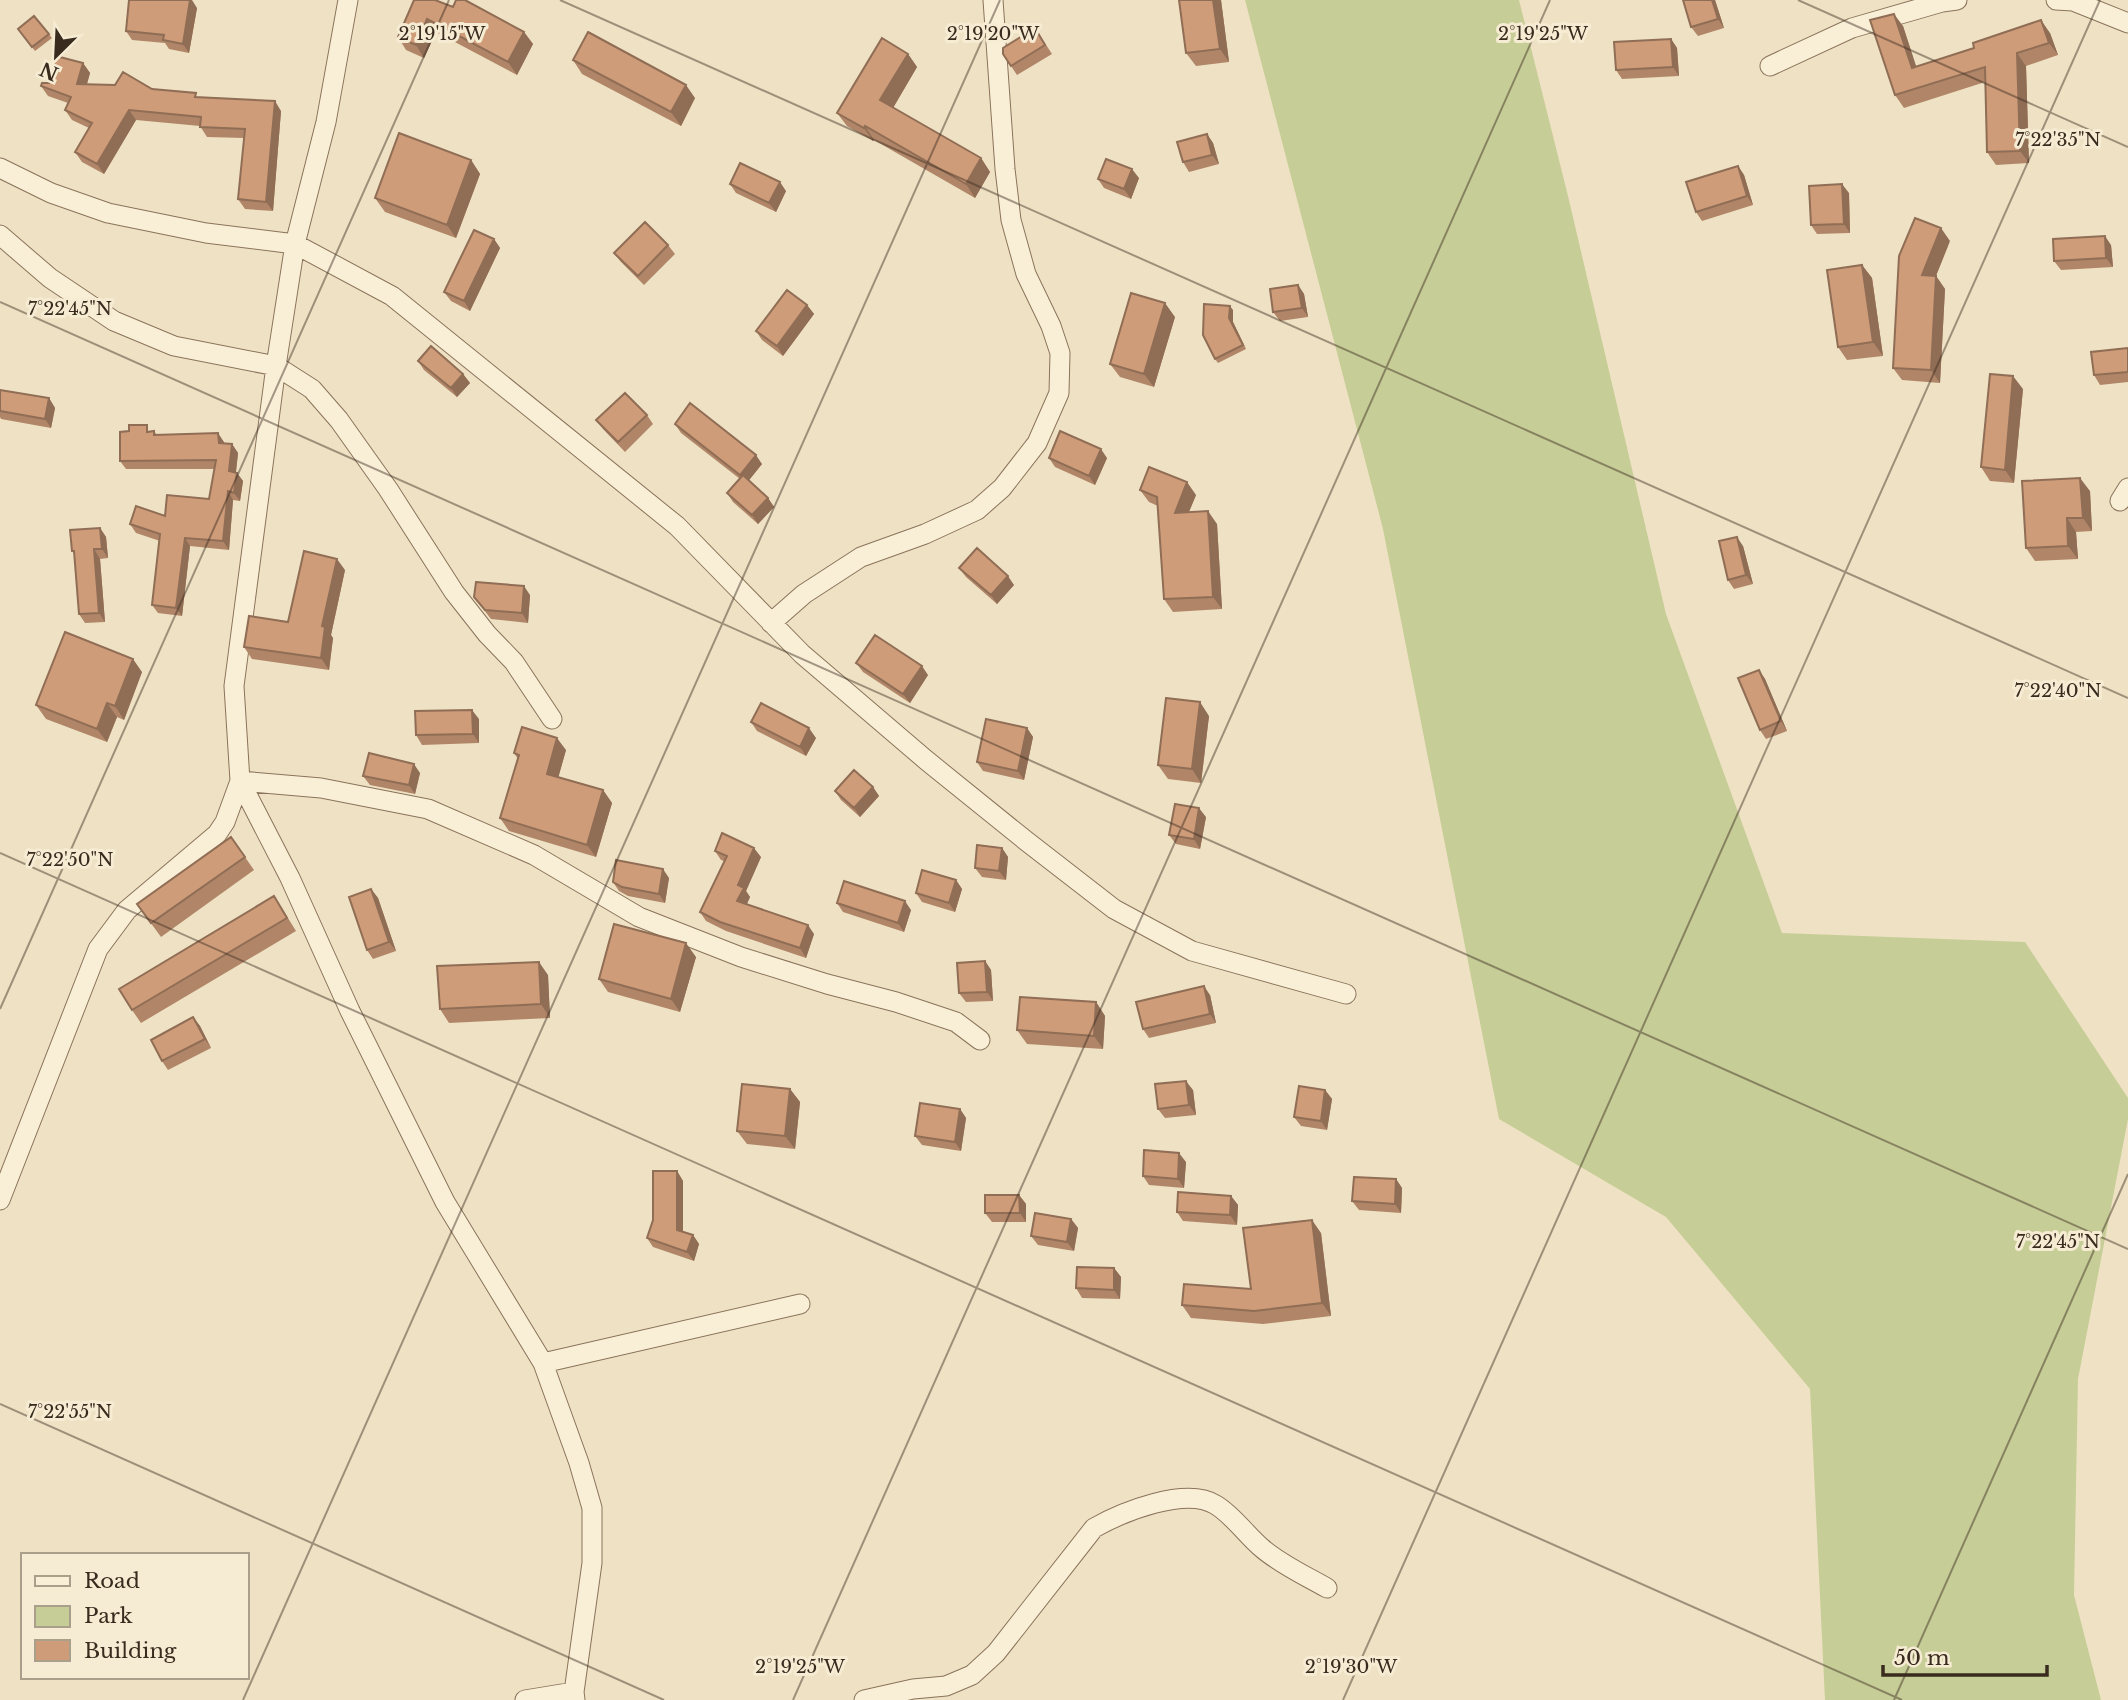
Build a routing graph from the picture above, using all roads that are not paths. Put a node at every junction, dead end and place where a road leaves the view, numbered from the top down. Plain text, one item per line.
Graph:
1 (348, 0) edge
2 (993, 0) edge
3 (2056, 0) edge
4 (1947, 1) edge
5 (2128, 23) edge
6 (1770, 66) dead end
7 (0, 168) edge
8 (0, 235) edge
9 (295, 244) junction
10 (276, 366) junction
11 (771, 623) junction
12 (552, 719) dead end
13 (240, 781) junction
14 (1346, 994) dead end
15 (980, 1040) dead end
16 (0, 1200) edge
17 (800, 1304) dead end
18 (543, 1363) junction
19 (1327, 1588) dead end
20 (575, 1696) edge
21 (525, 1700) edge
22 (864, 1700) edge

1 - 9 street
2 - 11 street
3 - 5 street
4 - 6 street
7 - 9 street
8 - 10 street
9 - 10 street
9 - 11 street
10 - 12 street
10 - 13 street
11 - 14 street
13 - 15 street
13 - 16 street
13 - 18 street
17 - 18 street
18 - 20 street
19 - 22 street
20 - 21 street

